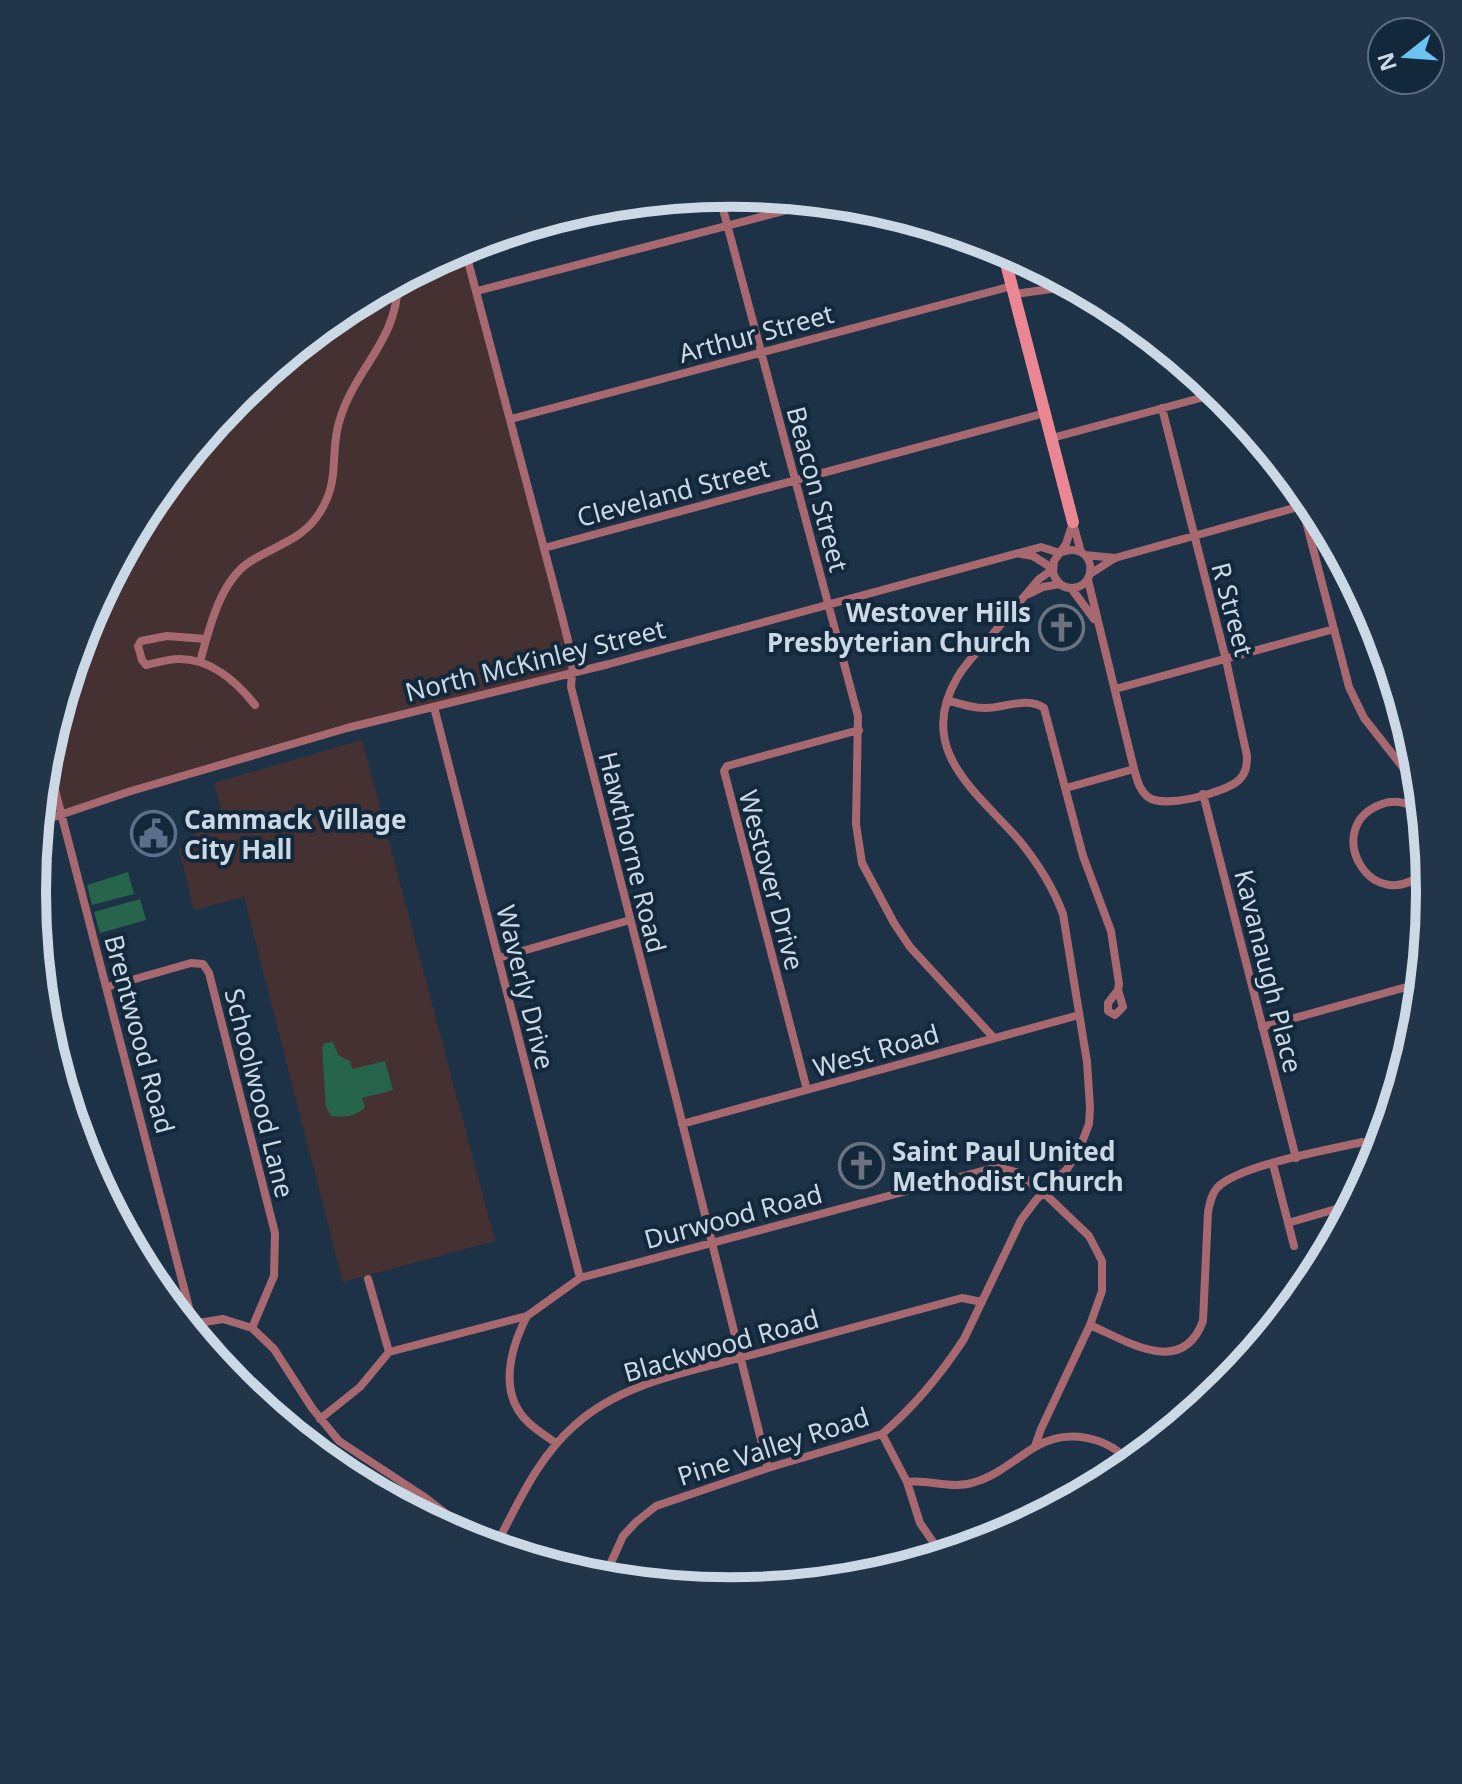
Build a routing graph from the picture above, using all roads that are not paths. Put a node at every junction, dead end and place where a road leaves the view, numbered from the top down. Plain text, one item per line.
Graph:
1 (723, 207) edge
2 (789, 209) edge
3 (728, 225) junction
4 (468, 260) edge
5 (1007, 265) edge
6 (1052, 287) edge
7 (1013, 290) junction
8 (477, 291) junction
9 (398, 294) edge
10 (761, 352) junction
11 (1204, 397) edge
12 (1162, 408) junction
13 (1045, 413) junction
14 (511, 419) junction
15 (1052, 438) junction
16 (795, 479) junction
17 (1298, 507) edge
18 (1073, 522) junction
19 (1313, 531) edge
20 (1193, 534) junction
21 (544, 548) junction
22 (1061, 552) junction
23 (1021, 553) junction
24 (1083, 553) junction
25 (1115, 558) junction
26 (1052, 569) junction
27 (1089, 577) junction
28 (1060, 584) junction
29 (1071, 588) junction
30 (1029, 594) junction
31 (828, 604) junction
32 (1097, 623) junction
33 (1334, 629) junction
34 (206, 639) junction
35 (1226, 660) junction
36 (200, 662) junction
37 (570, 673) junction
38 (1115, 689) junction
39 (947, 700) junction
40 (255, 705) dead end
41 (434, 707) junction
42 (859, 730) junction
43 (1134, 769) junction
44 (1405, 770) edge
45 (55, 787) edge
46 (1066, 788) junction
47 (1203, 794) junction
48 (1410, 805) edge
49 (62, 815) junction
50 (50, 819) edge
51 (1416, 878) edge
52 (630, 920) junction
53 (498, 958) junction
54 (1409, 986) edge
55 (107, 987) junction
56 (1118, 990) dead end
57 (1079, 1015) junction
58 (1262, 1027) junction
59 (994, 1038) junction
60 (807, 1090) junction
61 (682, 1124) junction
62 (1362, 1142) dead end
63 (1296, 1158) junction
64 (1273, 1164) junction
65 (1044, 1193) junction
66 (1338, 1208) edge
67 (1288, 1223) junction
68 (710, 1243) junction
69 (1294, 1246) dead end
70 (580, 1278) junction
71 (368, 1279) dead end
72 (982, 1302) junction
73 (185, 1306) edge
74 (527, 1316) junction
75 (199, 1323) edge
76 (1090, 1325) junction
77 (252, 1328) junction
78 (389, 1352) junction
79 (740, 1358) junction
80 (320, 1419) junction
81 (882, 1434) junction
82 (556, 1443) junction
83 (1035, 1446) junction
84 (1122, 1454) edge
85 (768, 1468) junction
86 (907, 1482) junction
87 (448, 1515) edge
88 (500, 1537) edge
89 (936, 1546) edge
90 (609, 1566) edge

1 - 3 street, Beacon Street
2 - 3 street
3 - 8 street
3 - 10 street, Beacon Street
4 - 8 street, Hawthorne Road
5 - 7 street
6 - 7 street, Arthur Street
7 - 10 street, Arthur Street
7 - 13 street
8 - 14 street, Hawthorne Road
9 - 34 street
10 - 14 street, Arthur Street
10 - 16 street, Beacon Street
11 - 12 street
12 - 15 street
12 - 20 street, R Street
13 - 15 street
13 - 16 street, Cleveland Street
14 - 21 street, Hawthorne Road
15 - 18 street
16 - 21 street, Cleveland Street
16 - 31 street, Beacon Street
17 - 20 street
18 - 22 street
18 - 24 street
19 - 33 street
20 - 25 street
20 - 35 street, R Street
21 - 37 street, Hawthorne Road
22 - 23 street, North McKinley Street
22 - 24 street
22 - 26 street
23 - 26 street
23 - 31 street, North McKinley Street
24 - 25 street
24 - 27 street
25 - 27 street
26 - 28 street
26 - 30 street, Pine Valley Road
27 - 29 street
27 - 32 street
28 - 29 street
28 - 30 street
29 - 32 street
30 - 39 street, Pine Valley Road
31 - 37 street, North McKinley Street
31 - 42 street, Beacon Street
32 - 38 street
33 - 35 street
33 - 44 street
34 - 36 street
34 - 36 street
35 - 38 street
35 - 47 street, R Street
36 - 40 street
37 - 41 street, North McKinley Street
37 - 52 street, Hawthorne Road
38 - 43 street
39 - 46 street
39 - 57 street, Pine Valley Road
41 - 49 street, North McKinley Street
41 - 53 street, Waverly Drive
42 - 59 street, Beacon Street
42 - 60 street, Westover Drive
43 - 46 street
43 - 47 street, R Street
45 - 49 street, Brentwood Road
46 - 56 street
47 - 58 street, Kavanaugh Place
48 - 51 street
49 - 50 street, North McKinley Street
49 - 55 street, Brentwood Road
52 - 53 street
52 - 61 street, Hawthorne Road
53 - 70 street, Waverly Drive
54 - 58 street
55 - 73 street, Brentwood Road
55 - 77 street, Schoolwood Lane
57 - 59 street, West Road
57 - 65 street, Pine Valley Road
58 - 63 street, Kavanaugh Place
59 - 60 street, West Road
60 - 61 street, West Road
61 - 68 street, Hawthorne Road
62 - 63 street
63 - 64 street
64 - 67 street
64 - 76 street
65 - 68 street, Durwood Road
65 - 72 street, Pine Valley Road
65 - 76 street, Durwood Road
66 - 67 street
67 - 69 street
68 - 70 street, Durwood Road
68 - 79 street, Hawthorne Road
70 - 74 street, Durwood Road
71 - 78 street
72 - 79 street, Blackwood Road
72 - 81 street, Pine Valley Road
74 - 78 street, Durwood Road
74 - 82 street
75 - 77 street
76 - 83 street, Durwood Road
77 - 80 street
78 - 80 street
79 - 82 street, Blackwood Road
79 - 85 street, Hawthorne Road
80 - 87 street
81 - 85 street, Pine Valley Road
81 - 86 street
82 - 88 street, Blackwood Road
83 - 84 street
83 - 86 street
85 - 90 street, Pine Valley Road
86 - 89 street

